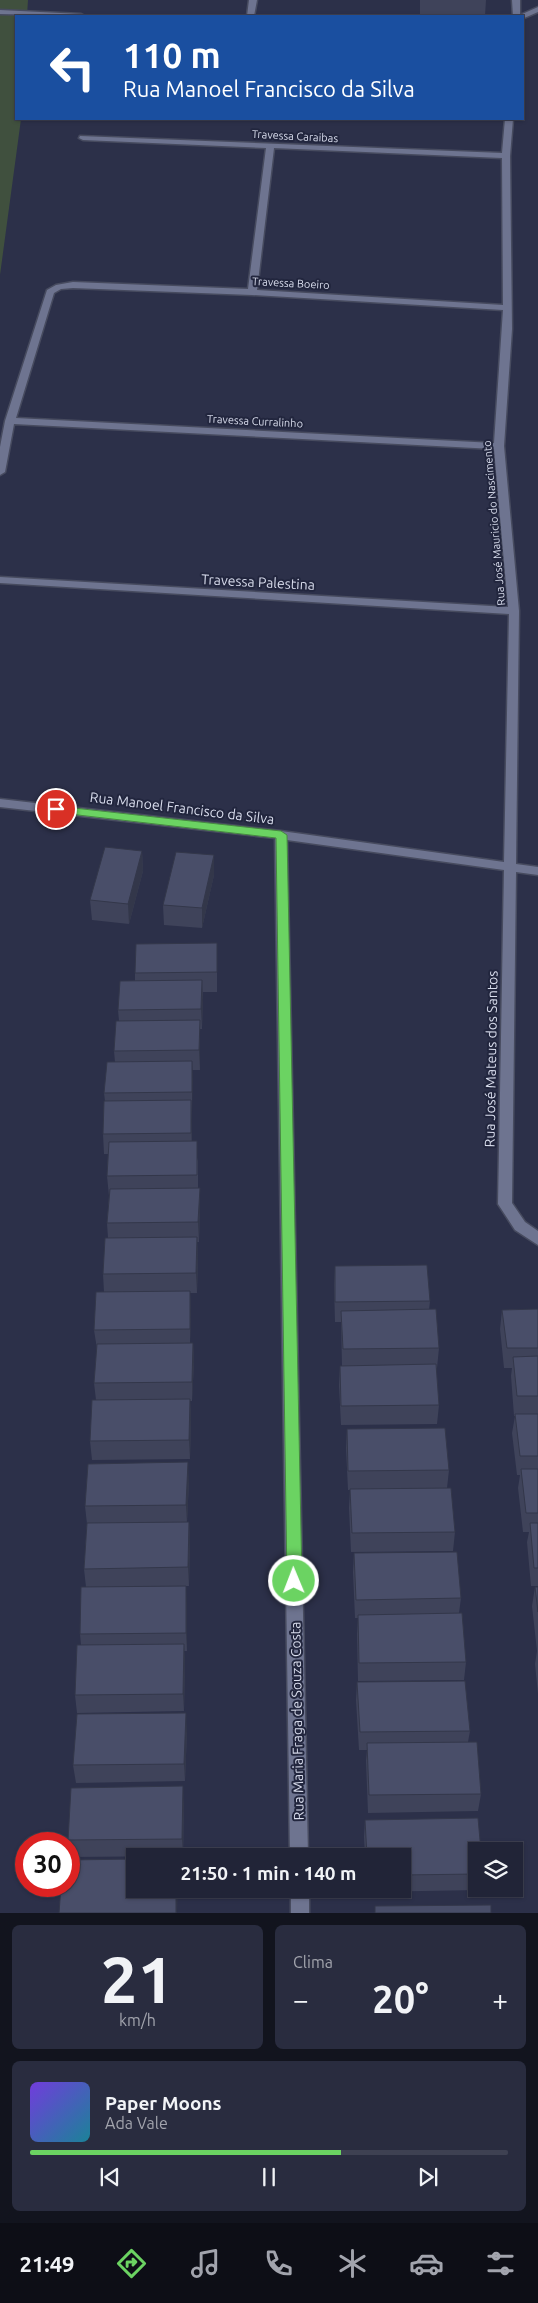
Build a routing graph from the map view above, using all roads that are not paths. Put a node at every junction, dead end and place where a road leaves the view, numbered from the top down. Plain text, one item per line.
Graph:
1 (253, 0) edge
2 (516, 0) edge
3 (538, 8) edge
4 (0, 12) edge
5 (61, 15) edge
6 (251, 15) edge
7 (516, 15) edge
8 (524, 16) edge
9 (508, 120) edge
10 (84, 138) dead end
11 (270, 146) junction
12 (506, 156) junction
13 (252, 292) junction
14 (508, 308) junction
15 (10, 421) junction
16 (499, 446) junction
17 (0, 472) edge
18 (0, 580) edge
19 (514, 611) junction
20 (0, 803) edge
21 (281, 835) junction
22 (509, 866) junction
23 (538, 871) edge
24 (538, 1239) edge
25 (299, 1848) edge
26 (300, 1898) edge
27 (300, 1913) edge

1 - 6 street
2 - 7 street
3 - 8 street
4 - 5 street
9 - 12 street, Rua José Mauricio do Nascimento
10 - 11 street, Travessa Caraibas
11 - 12 street, Travessa Caraibas
11 - 13 street
12 - 14 street, Rua José Mauricio do Nascimento
13 - 14 street, Travessa Boeiro
13 - 15 street, Travessa Boeiro
14 - 16 street, Rua José Mauricio do Nascimento
15 - 16 street, Travessa Curralinho
15 - 17 street
16 - 19 street, Rua José Mauricio do Nascimento
18 - 19 street, Travessa Palestina
19 - 22 street, Rua José Mauricio do Nascimento
20 - 21 street, Rua Manoel Francisco da Silva
21 - 22 street, Rua Manoel Francisco da Silva
21 - 25 street, Rua Maria Fraga de Souza Costa
22 - 23 street, Rua Manoel Francisco da Silva
22 - 24 street, Rua José Mateus dos Santos
26 - 27 street

